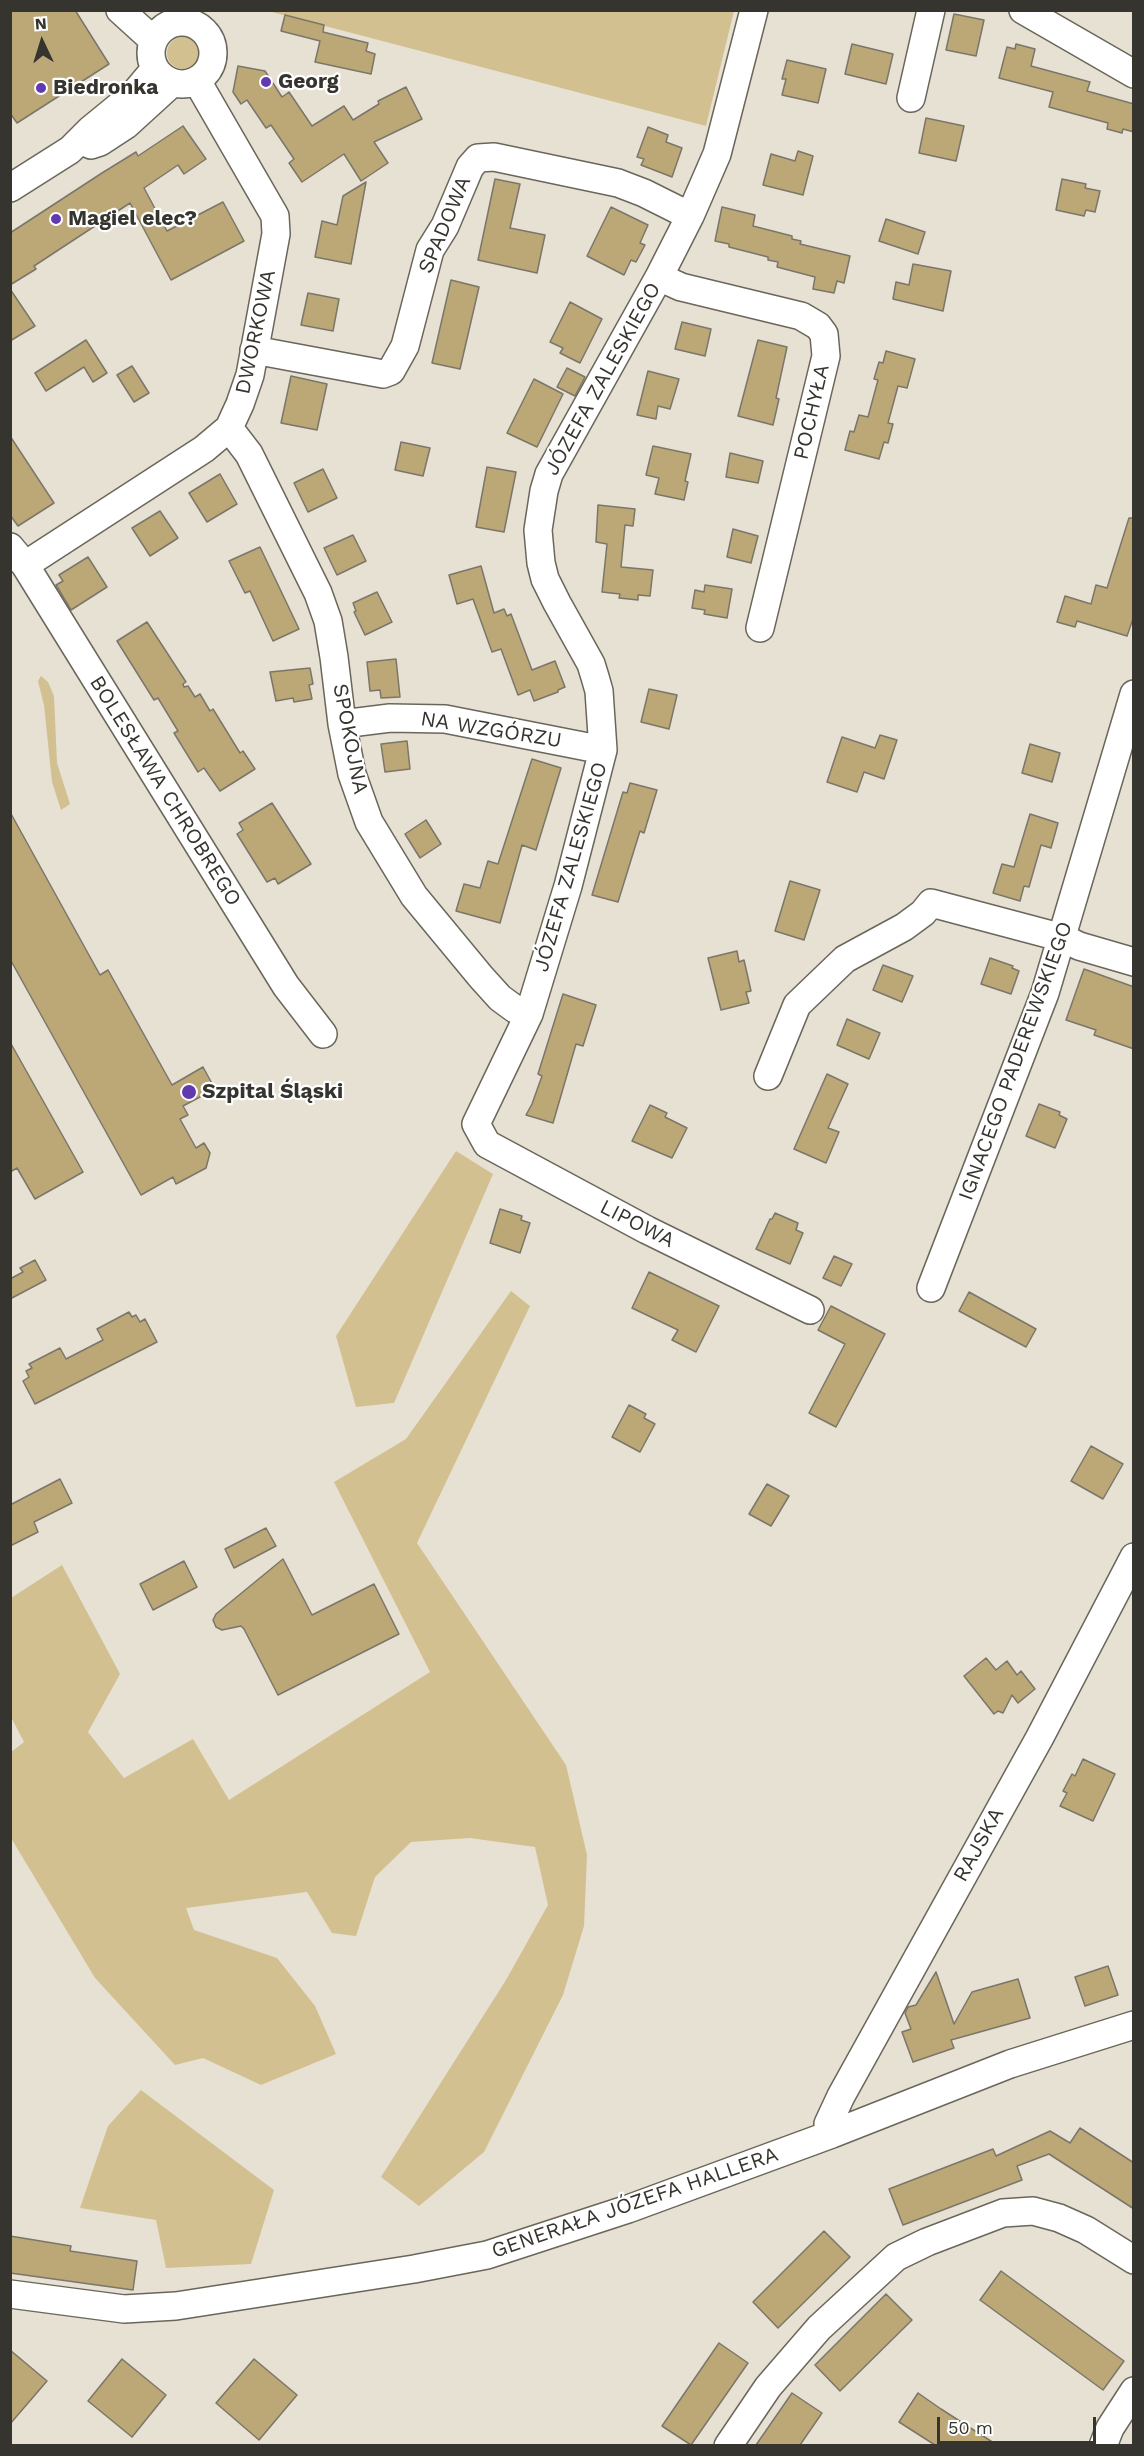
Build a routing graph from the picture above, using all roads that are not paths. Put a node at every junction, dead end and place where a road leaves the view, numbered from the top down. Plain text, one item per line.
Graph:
1 (120, 10) edge
2 (754, 10) edge
3 (931, 10) edge
4 (1023, 10) edge
5 (202, 18) edge
6 (156, 25) edge
7 (1134, 74) edge
8 (174, 78) junction
9 (911, 98) dead end
10 (10, 188) edge
11 (690, 216) junction
12 (659, 277) junction
13 (254, 350) junction
14 (229, 428) junction
15 (18, 556) edge
16 (760, 628) dead end
17 (1134, 694) edge
18 (342, 724) junction
19 (603, 750) junction
20 (1063, 938) junction
21 (1134, 962) edge
22 (529, 1014) junction
23 (322, 1034) dead end
24 (768, 1076) dead end
25 (476, 1124) joint
26 (931, 1288) dead end
27 (810, 1310) dead end
28 (1134, 1557) edge
29 (1134, 2025) edge
30 (832, 2134) junction
31 (1134, 2260) edge
32 (10, 2295) edge
33 (1134, 2391) edge
34 (728, 2445) edge
35 (1103, 2445) edge

1 - 6 street
2 - 11 street, JÓZEFA ZALESKIEGO
3 - 9 street
4 - 7 street
5 - 6 street
5 - 8 street
6 - 8 street
8 - 10 street
8 - 13 street, DWORKOWA
11 - 12 street, JÓZEFA ZALESKIEGO
11 - 13 street, SPADOWA
12 - 16 street, POCHYŁA
12 - 19 street, JÓZEFA ZALESKIEGO
13 - 14 street, DWORKOWA
14 - 15 street, DWORKOWA
14 - 18 street, SPOKOJNA
15 - 23 street, BOLESŁAWA CHROBREGO
17 - 20 street, IGNACEGO PADEREWSKIEGO
18 - 19 street, NA WZGÓRZU
18 - 22 street, SPOKOJNA
19 - 22 street, JÓZEFA ZALESKIEGO
20 - 21 street
20 - 24 street
20 - 26 street, IGNACEGO PADEREWSKIEGO
22 - 25 street, JÓZEFA ZALESKIEGO
25 - 27 street, LIPOWA
28 - 30 street, RAJSKA
29 - 30 street, GENERAŁA JÓZEFA HALLERA
30 - 32 street, GENERAŁA JÓZEFA HALLERA
31 - 34 street
33 - 35 street

